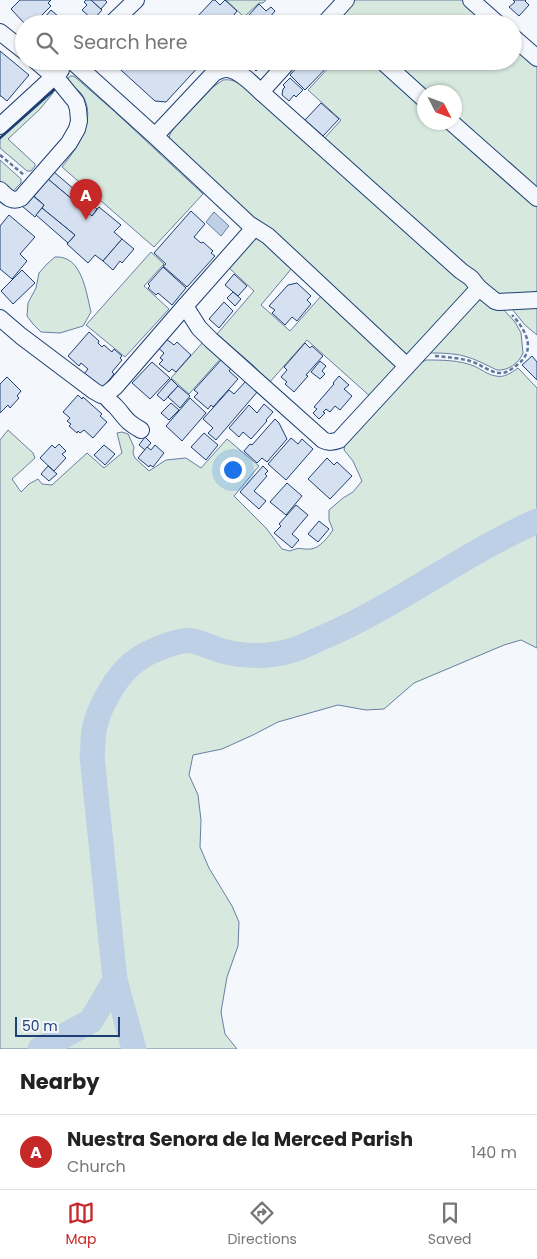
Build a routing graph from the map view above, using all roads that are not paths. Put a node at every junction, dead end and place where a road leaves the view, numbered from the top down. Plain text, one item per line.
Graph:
1 (136, 0) edge
2 (346, 0) edge
3 (471, 0) edge
4 (120, 15) edge
5 (336, 15) edge
6 (488, 15) edge
7 (0, 32) edge
8 (15, 44) edge
9 (522, 45) edge
10 (537, 58) edge
11 (47, 70) edge
12 (62, 70) edge
13 (82, 70) edge
14 (223, 70) edge
15 (230, 70) edge
16 (281, 70) edge
17 (392, 70) edge
18 (55, 76) junction
19 (261, 92) junction
20 (417, 93) edge
21 (0, 126) edge
22 (460, 130) edge
23 (155, 136) junction
24 (0, 190) edge
25 (537, 198) edge
26 (254, 228) junction
27 (479, 288) junction
28 (537, 300) edge
29 (185, 306) junction
30 (0, 318) edge
31 (412, 361) junction
32 (105, 395) junction
33 (141, 430) dead end

1 - 4 street
2 - 5 street
3 - 6 street
7 - 8 street
9 - 10 street
11 - 18 street
12 - 18 street
13 - 23 street
14 - 23 street
15 - 19 street
16 - 19 street
17 - 20 street
18 - 21 street
18 - 24 street
19 - 27 street
22 - 25 street
23 - 26 street
26 - 29 street
26 - 31 street
27 - 28 street
27 - 31 street
29 - 31 street
29 - 32 street
30 - 32 street
32 - 33 street

